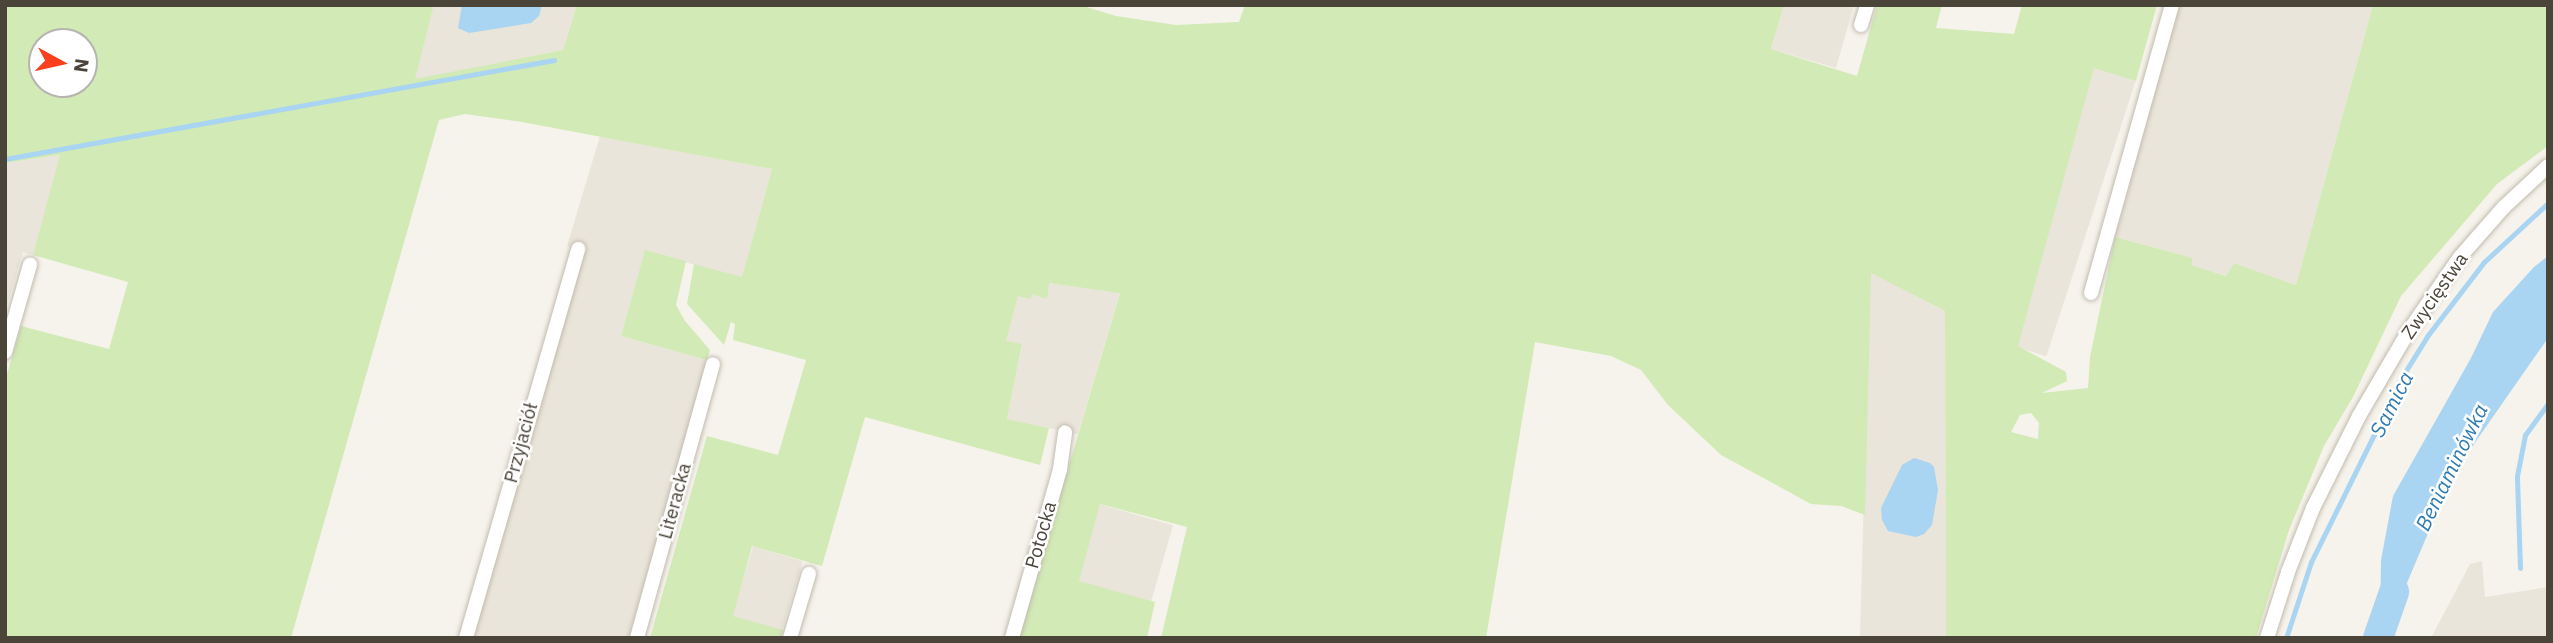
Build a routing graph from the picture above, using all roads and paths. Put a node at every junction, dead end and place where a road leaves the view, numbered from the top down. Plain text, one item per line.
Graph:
1 (1867, 5) edge
2 (2172, 5) edge
3 (1861, 26) dead end
4 (2548, 166) edge
5 (578, 249) dead end
6 (30, 265) dead end
7 (2091, 293) dead end
8 (5, 352) edge
9 (713, 364) dead end
10 (1065, 432) dead end
11 (809, 574) dead end
12 (466, 638) edge
13 (637, 638) edge
14 (790, 638) edge
15 (1012, 638) edge
16 (2267, 638) edge

1 - 3 street
2 - 7 street
4 - 16 street, Zwycięstwa
5 - 12 street, Przyjaciół
6 - 8 street
9 - 13 street, Literacka
10 - 15 street, Potocka
11 - 14 street

